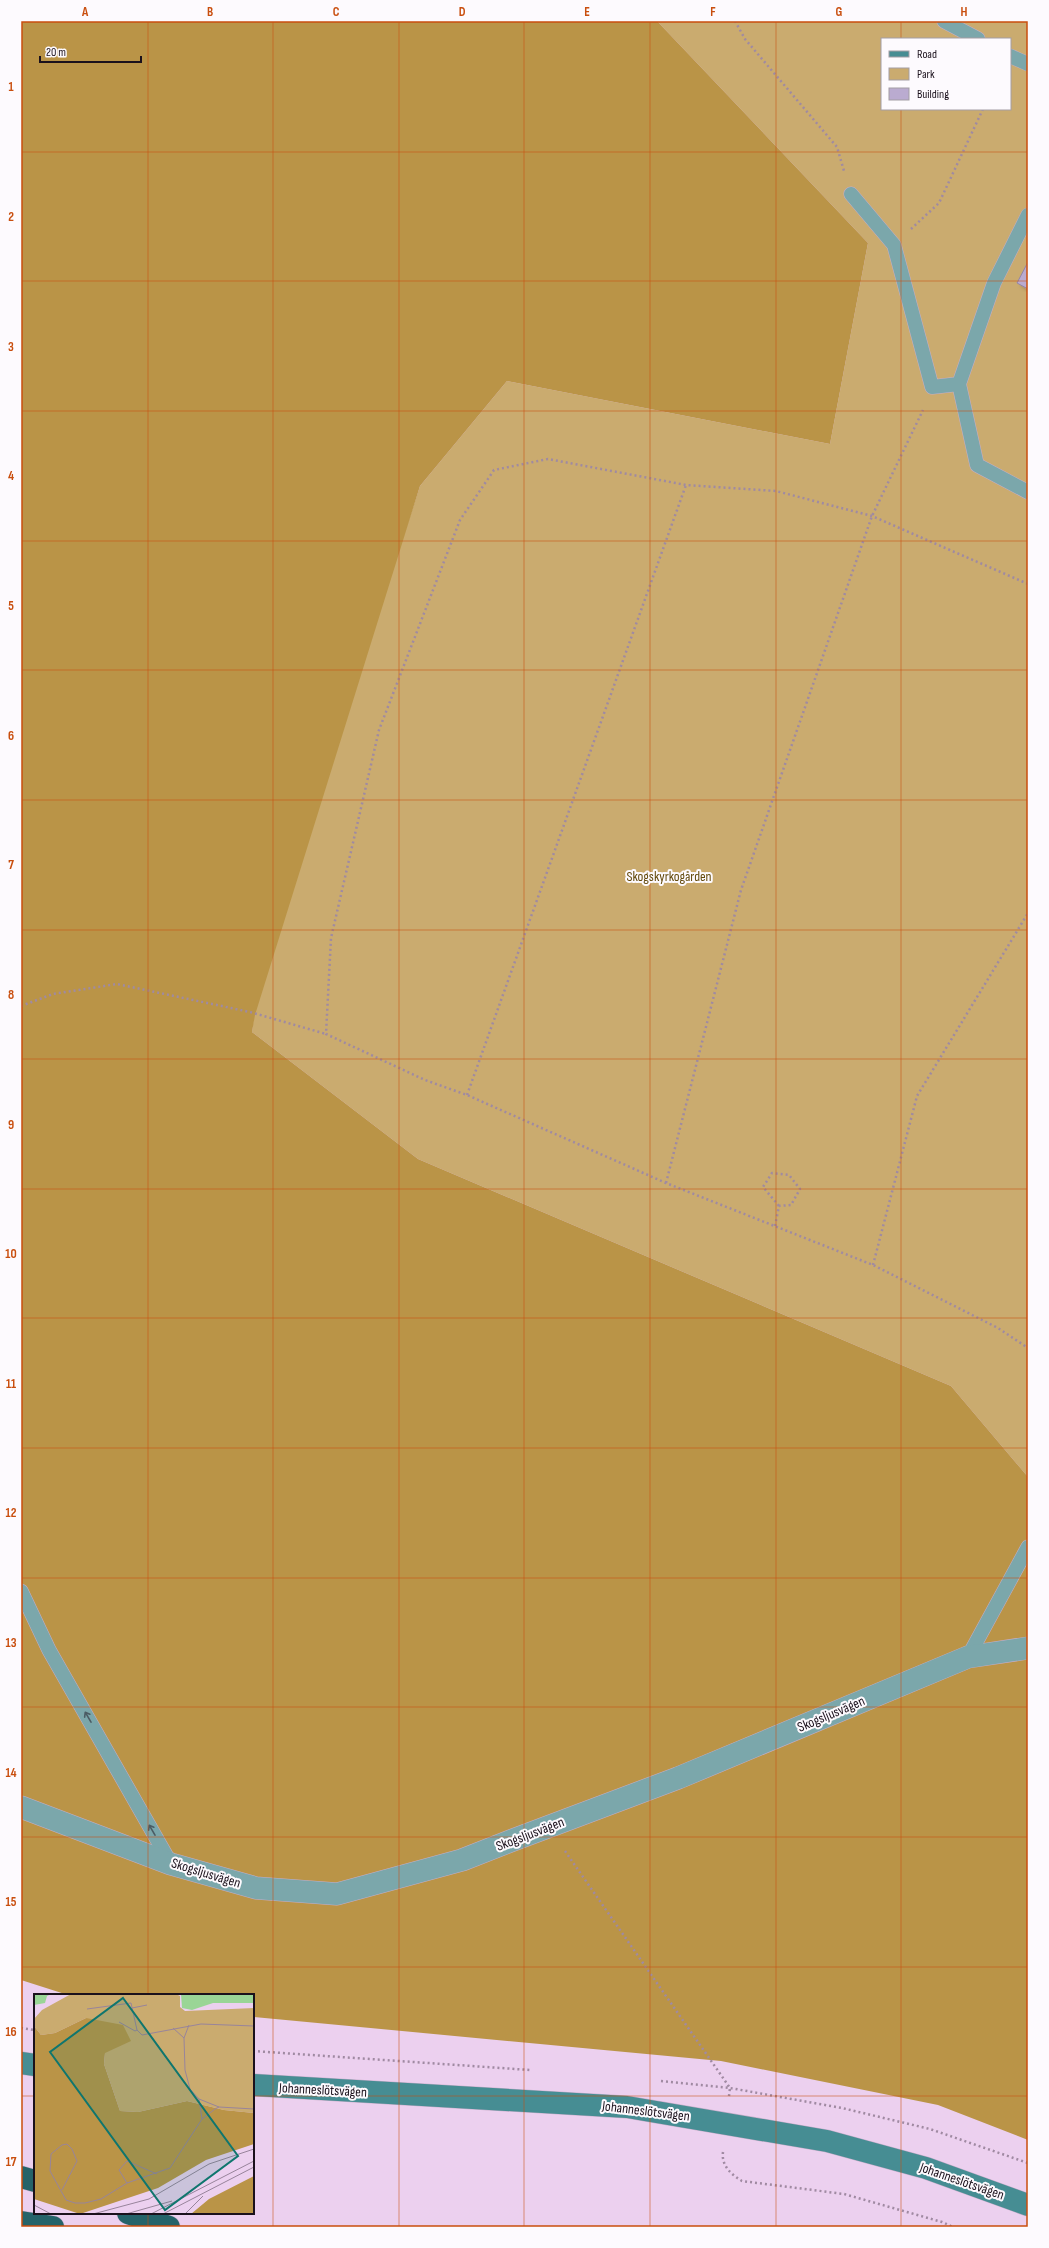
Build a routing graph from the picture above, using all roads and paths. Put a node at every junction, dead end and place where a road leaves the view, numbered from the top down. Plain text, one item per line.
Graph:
1 (735, 21) edge
2 (944, 21) edge
3 (976, 38) edge
4 (1011, 56) edge
5 (1028, 64) edge
6 (983, 110) edge
7 (851, 194) joint
8 (1028, 215) edge
9 (894, 246) junction
10 (959, 384) junction
11 (932, 387) junction
12 (686, 485) junction
13 (1028, 492) edge
14 (872, 516) junction
15 (1028, 584) edge
16 (1028, 912) edge
17 (21, 1006) edge
18 (326, 1034) junction
19 (467, 1095) junction
20 (666, 1183) junction
21 (779, 1206) junction
22 (775, 1226) junction
23 (873, 1265) junction
24 (1028, 1348) edge
25 (1028, 1547) edge
26 (21, 1591) edge
27 (1028, 1648) edge
28 (968, 1657) junction
29 (21, 1807) edge
30 (549, 1827) junction
31 (172, 1864) junction
32 (21, 2028) edge
33 (34, 2030) edge
34 (21, 2062) edge
35 (34, 2065) edge
36 (254, 2085) edge
37 (730, 2088) junction
38 (726, 2122) junction
39 (1028, 2163) edge
40 (21, 2176) edge
41 (34, 2181) edge
42 (1028, 2205) edge
43 (131, 2214) edge
44 (21, 2222) edge
45 (53, 2227) edge
46 (169, 2227) edge
47 (953, 2227) edge

1 - 7 path
2 - 3 lane
4 - 5 lane
6 - 9 path
7 - 9 lane
8 - 10 lane
9 - 11 lane
10 - 11 lane
10 - 13 lane
11 - 14 path
12 - 14 path
12 - 18 path
12 - 19 path
14 - 15 path
14 - 20 path
16 - 23 path
17 - 18 path
18 - 19 path
19 - 20 path
20 - 22 path
21 - 21 path
21 - 22 path
22 - 23 path
23 - 24 path
25 - 28 lane
31 -> 26 lane
27 - 28 street, Skogsljusvägen
28 - 30 street, Skogsljusvägen
29 - 31 street, Skogsljusvägen
30 - 31 street, Skogsljusvägen
30 - 37 path
32 - 33 path
34 - 35 main road
36 - 38 main road, Johanneslötsvägen
37 - 38 path
37 - 39 path
38 - 42 main road, Johanneslötsvägen
38 - 47 path
40 - 41 highway
43 - 46 highway
44 - 45 highway

